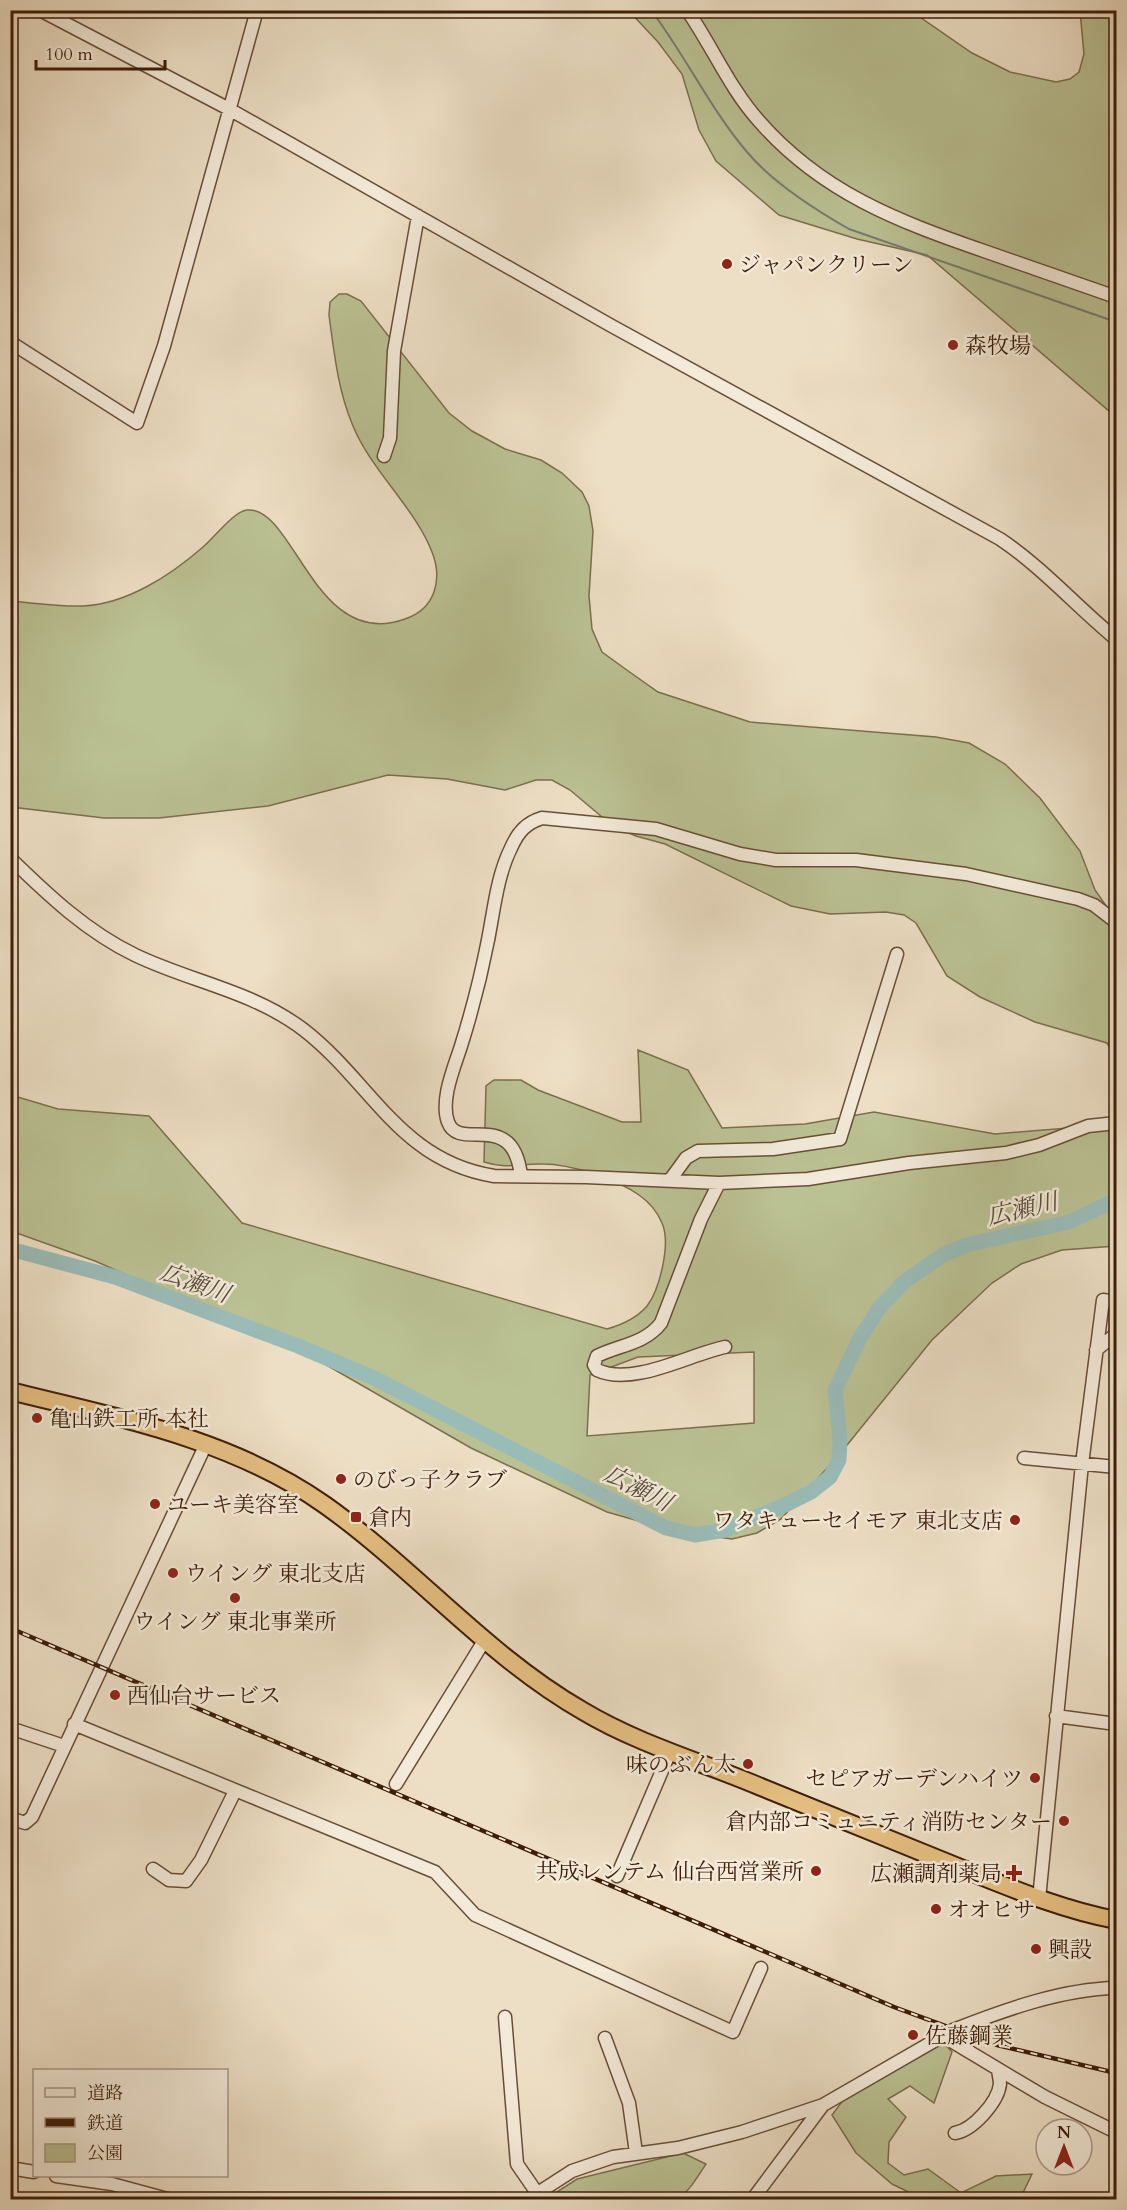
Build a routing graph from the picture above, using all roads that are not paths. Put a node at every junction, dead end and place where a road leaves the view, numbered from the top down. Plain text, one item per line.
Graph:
1 (40, 10) edge
2 (257, 10) edge
3 (687, 10) edge
4 (229, 109) junction
5 (418, 216) junction
6 (1116, 297) edge
7 (10, 342) edge
8 (384, 456) dead end
9 (1116, 639) edge
10 (10, 858) edge
11 (1116, 922) edge
12 (897, 954) dead end
13 (1116, 1123) edge
14 (521, 1176) junction
15 (670, 1180) junction
16 (719, 1183) junction
17 (1116, 1302) edge
18 (1116, 1334) edge
19 (725, 1347) dead end
20 (1096, 1350) junction
21 (10, 1391) edge
22 (206, 1444) junction
23 (1024, 1458) dead end
24 (1082, 1464) junction
25 (1116, 1467) edge
26 (484, 1641) junction
27 (1056, 1716) junction
28 (74, 1724) junction
29 (1116, 1724) edge
30 (10, 1728) edge
31 (64, 1746) junction
32 (670, 1752) junction
33 (396, 1784) dead end
34 (235, 1791) junction
35 (10, 1818) edge
36 (153, 1869) dead end
37 (617, 1876) dead end
38 (1039, 1899) junction
39 (1116, 1920) edge
40 (761, 1968) dead end
41 (1116, 1988) edge
42 (505, 2017) dead end
43 (943, 2036) junction
44 (605, 2038) dead end
45 (998, 2069) junction
46 (823, 2105) junction
47 (1116, 2132) edge
48 (955, 2133) dead end
49 (636, 2153) junction
50 (10, 2168) edge
51 (33, 2172) edge
52 (64, 2177) edge
53 (138, 2195) edge
54 (532, 2196) edge
55 (171, 2199) edge
56 (752, 2199) edge

1 - 4 street
2 - 4 street
3 - 6 street
4 - 5 street
4 - 7 street
5 - 8 street
5 - 9 street
10 - 14 street
11 - 14 street
12 - 15 street
13 - 16 street
14 - 15 street
15 - 16 street
16 - 19 street
17 - 20 street
18 - 20 street
20 - 24 street
21 - 22 highway
22 - 26 highway
22 - 28 street
23 - 24 street
24 - 25 street
24 - 27 street
26 - 32 highway
26 - 33 street
27 - 29 street
27 - 38 street
28 - 31 street
28 - 34 street
30 - 31 street
31 - 35 street
32 - 37 street
32 - 38 highway
34 - 36 street
34 - 40 street
38 - 39 highway
41 - 43 street
42 - 54 street
43 - 45 street
43 - 46 street
44 - 49 street
45 - 47 street
45 - 48 street
46 - 49 street
46 - 56 street
49 - 54 street
50 - 51 street
52 - 53 street
53 - 55 street

